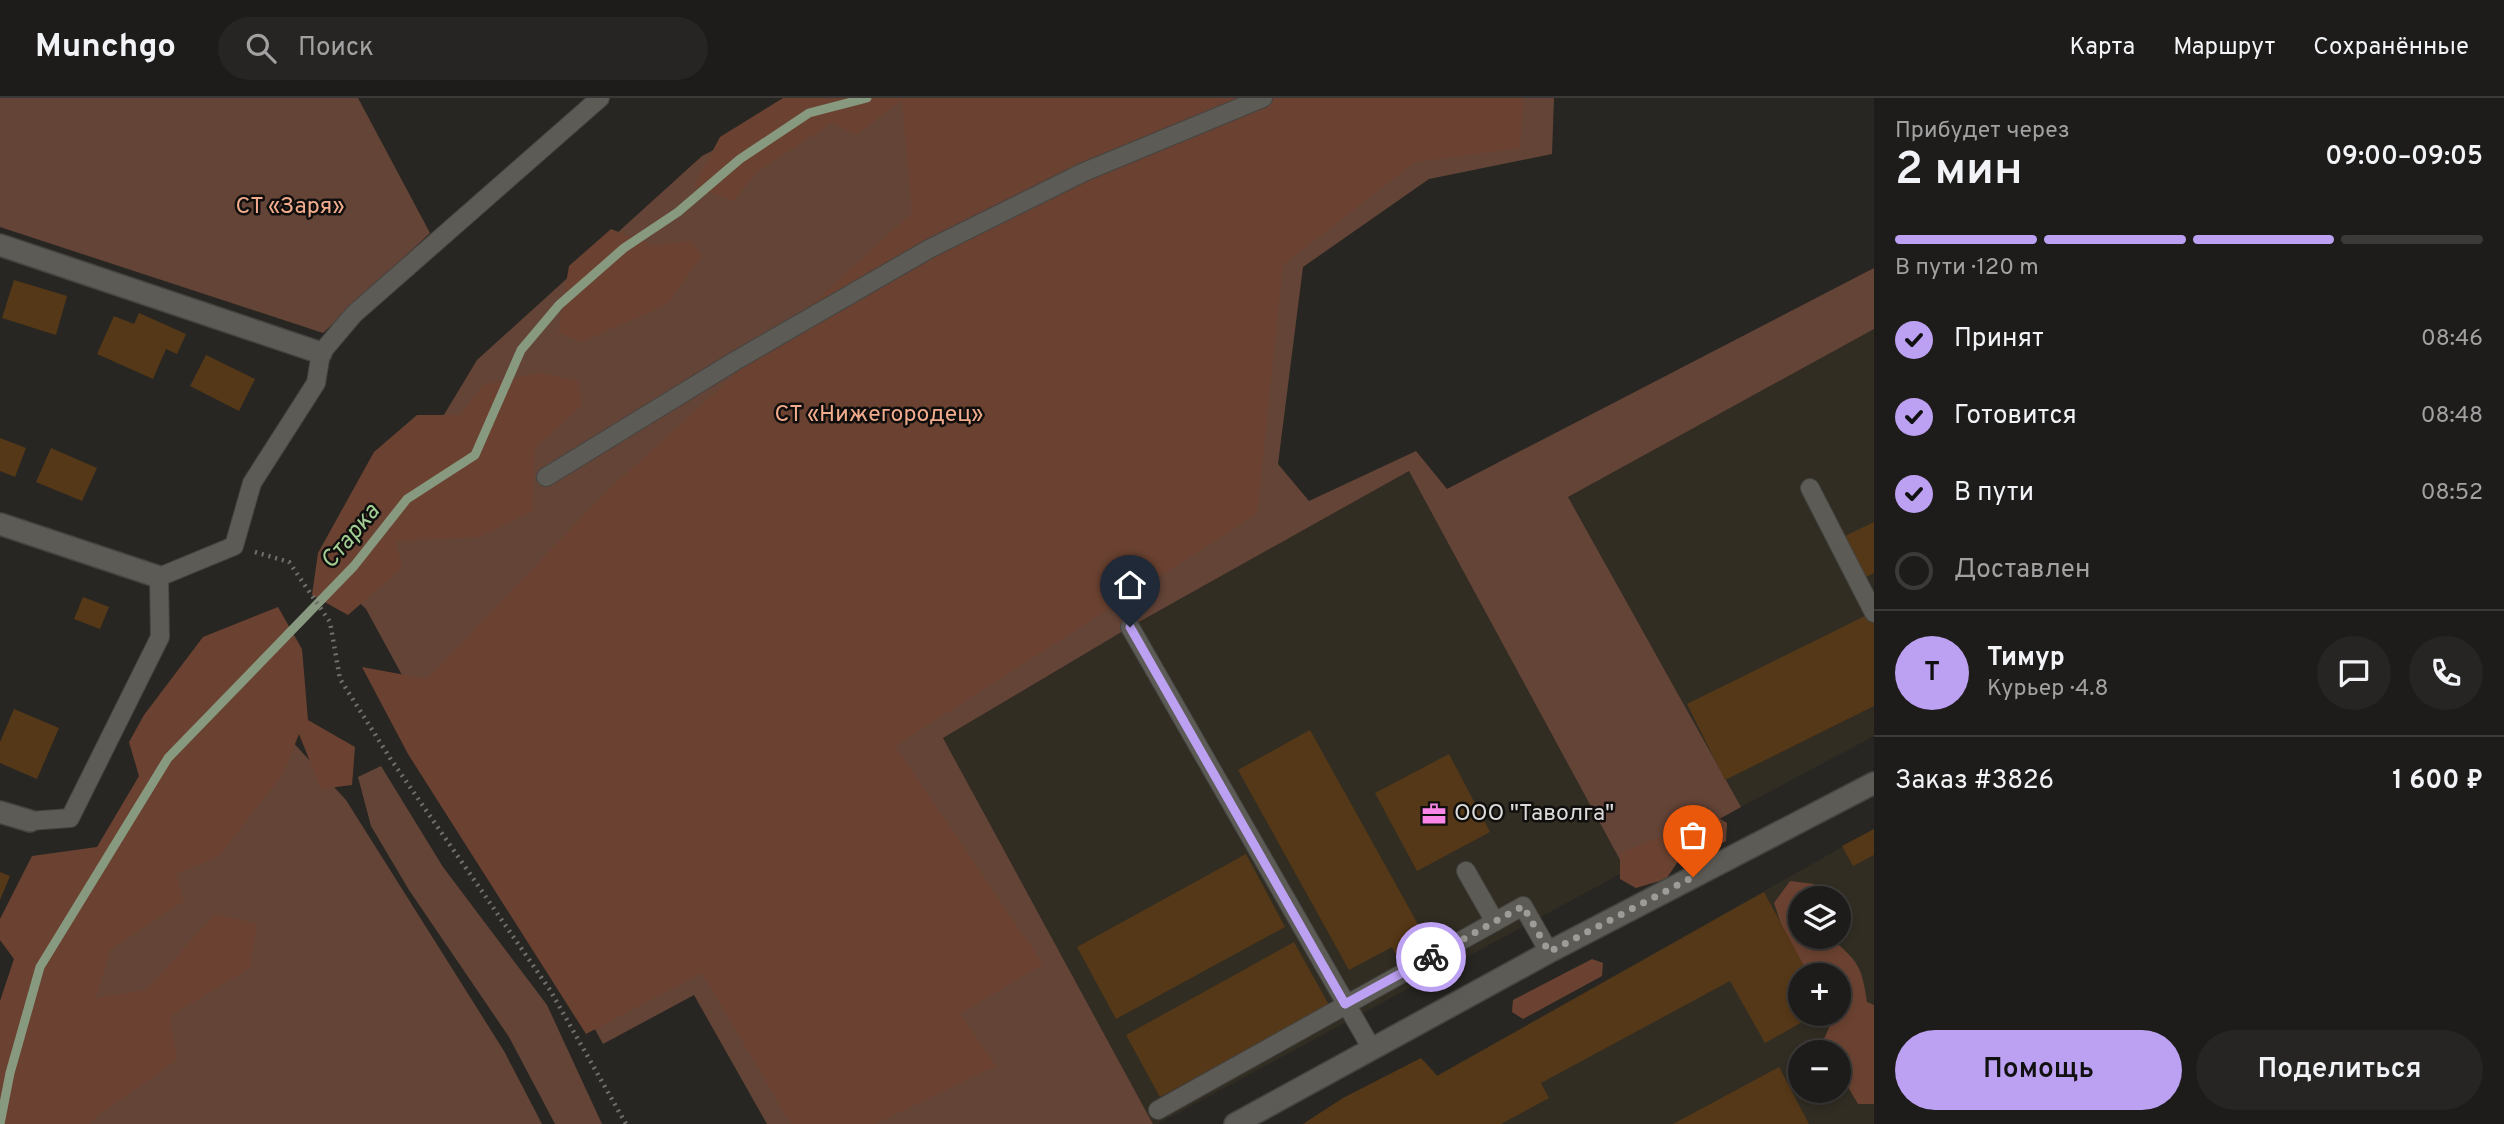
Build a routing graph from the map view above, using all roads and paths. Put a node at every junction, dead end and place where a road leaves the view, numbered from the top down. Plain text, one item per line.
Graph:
1 (600, 98) edge
2 (1263, 98) edge
3 (0, 245) edge
4 (321, 353) junction
5 (546, 477) dead end
6 (1810, 488) dead end
7 (0, 524) edge
8 (234, 546) junction
9 (159, 577) junction
10 (1874, 613) edge
11 (1130, 627) dead end
12 (1874, 783) edge
13 (0, 812) edge
14 (30, 821) joint
15 (1466, 871) dead end
16 (1495, 922) junction
17 (1549, 952) junction
18 (1345, 1004) junction
19 (1372, 1049) junction
20 (1158, 1110) dead end
21 (626, 1124) edge
22 (1235, 1124) edge

1 - 4 lane
2 - 5 lane
3 - 4 street
4 - 8 lane
6 - 10 lane
7 - 9 street
8 - 9 lane
8 - 21 path
9 - 14 lane
11 - 18 lane
12 - 17 street
13 - 14 street
15 - 16 lane
16 - 17 lane
16 - 18 lane
17 - 19 street
18 - 19 lane
18 - 20 lane
19 - 22 street

